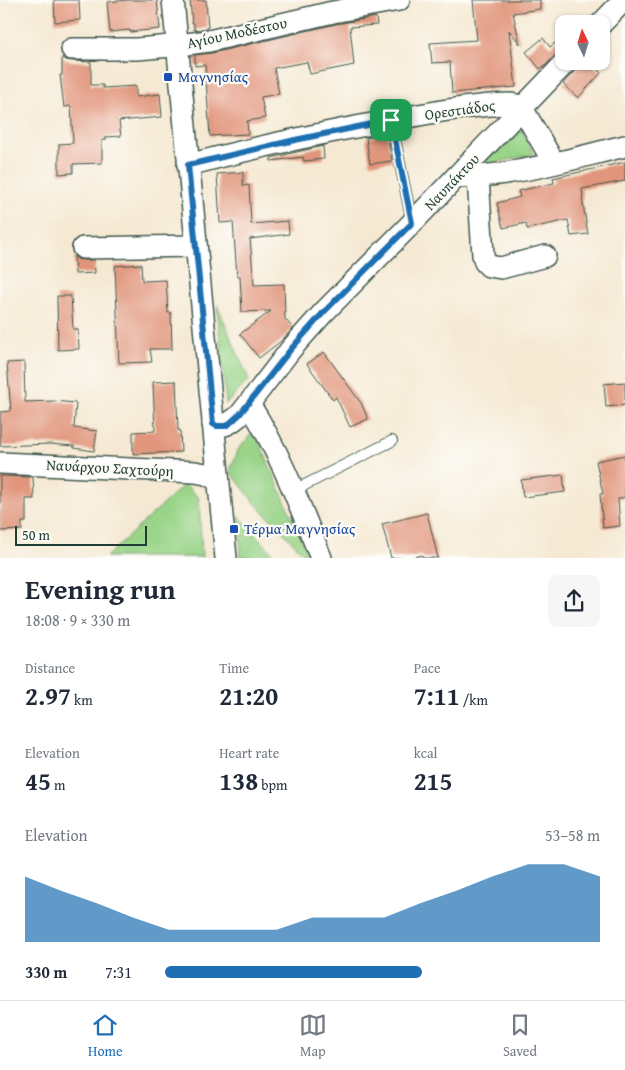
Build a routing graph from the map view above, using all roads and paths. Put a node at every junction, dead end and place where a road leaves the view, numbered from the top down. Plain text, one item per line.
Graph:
1 (172, 0) edge
2 (399, 0) edge
3 (624, 0) edge
4 (610, 15) edge
5 (177, 46) junction
6 (72, 49) dead end
7 (558, 70) edge
8 (522, 108) junction
9 (391, 120) junction
10 (625, 146) edge
11 (554, 163) junction
12 (188, 165) junction
13 (456, 177) junction
14 (478, 177) junction
15 (412, 223) junction
16 (196, 246) junction
17 (83, 248) dead end
18 (545, 256) dead end
19 (249, 404) junction
20 (213, 424) junction
21 (392, 441) dead end
22 (0, 463) edge
23 (218, 480) junction
24 (293, 491) junction
25 (226, 558) edge
26 (321, 558) edge

1 - 5 street
2 - 5 street, Αγίου Μοδέστου
3 - 4 street
5 - 6 street, Αγίου Μοδέστου
5 - 12 street
7 - 8 street, Ναυπάκτου
8 - 9 street, Ορεστιάδος
8 - 11 street
8 - 13 street, Ναυπάκτου
9 - 12 street, Ορεστιάδος
9 - 15 lane
10 - 11 street
11 - 14 street
12 - 16 street
13 - 14 street
13 - 15 street, Ναυπάκτου
14 - 18 street
15 - 19 street, Ναυπάκτου
16 - 17 street
16 - 20 street
19 - 20 street, Ναυπάκτου
19 - 24 street
20 - 23 street
21 - 24 lane
22 - 23 street, Ναυάρχου Σαχτούρη
23 - 25 street
24 - 26 street

